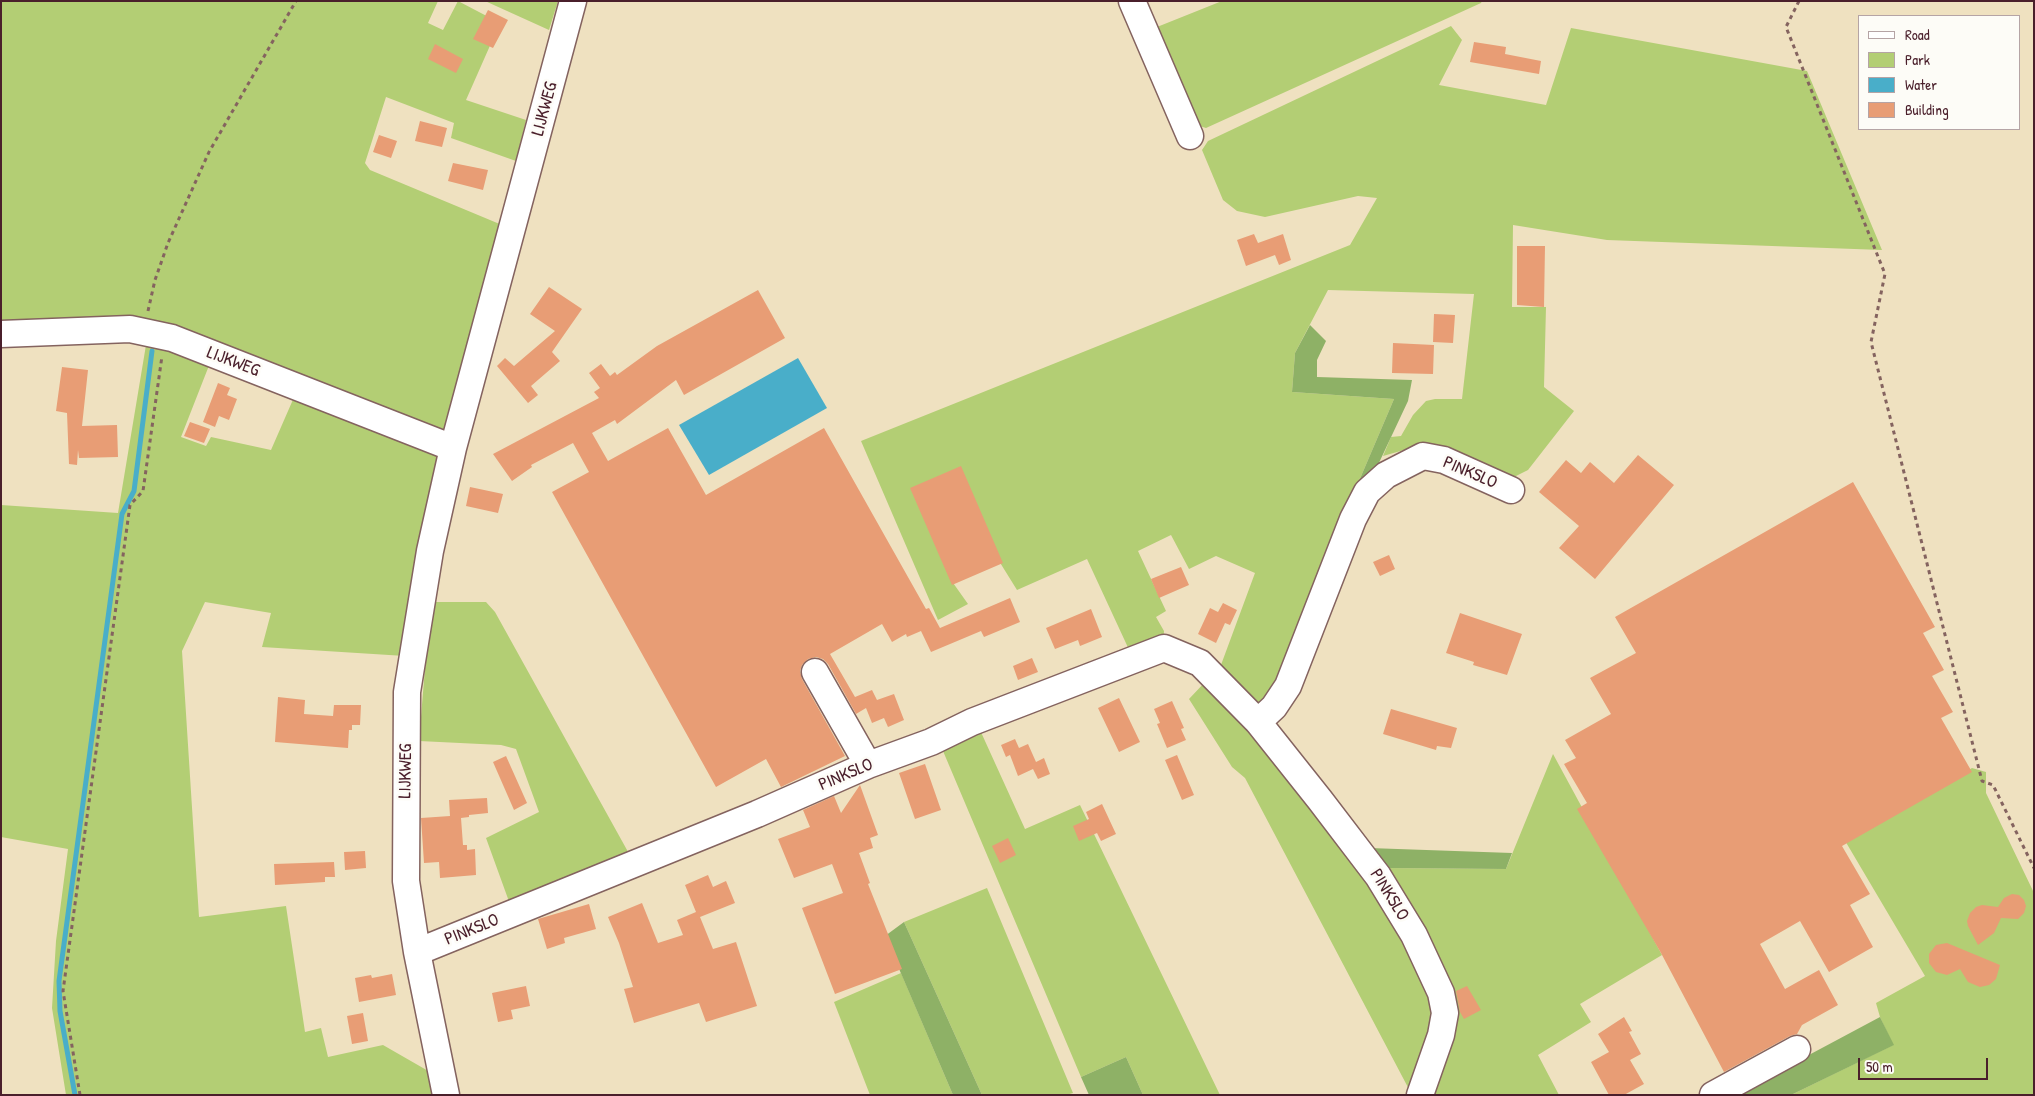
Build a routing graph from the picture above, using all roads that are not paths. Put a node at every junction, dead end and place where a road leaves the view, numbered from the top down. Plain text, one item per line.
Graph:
1 (573, 1) edge
2 (1132, 1) edge
3 (1190, 136) dead end
4 (1, 334) edge
5 (454, 448) junction
6 (1511, 490) dead end
7 (814, 672) dead end
8 (1258, 722) junction
9 (868, 765) junction
10 (417, 952) junction
11 (1798, 1049) dead end
12 (446, 1095) edge
13 (1420, 1095) edge
14 (1713, 1095) edge

1 - 5 street, LIJKWEG
2 - 3 street
4 - 5 street, LIJKWEG
5 - 10 street, LIJKWEG
6 - 8 street, PINKSLO
7 - 9 street
8 - 9 street, PINKSLO
8 - 13 street, PINKSLO
9 - 10 street, PINKSLO
10 - 12 street, LIJKWEG
11 - 14 street

